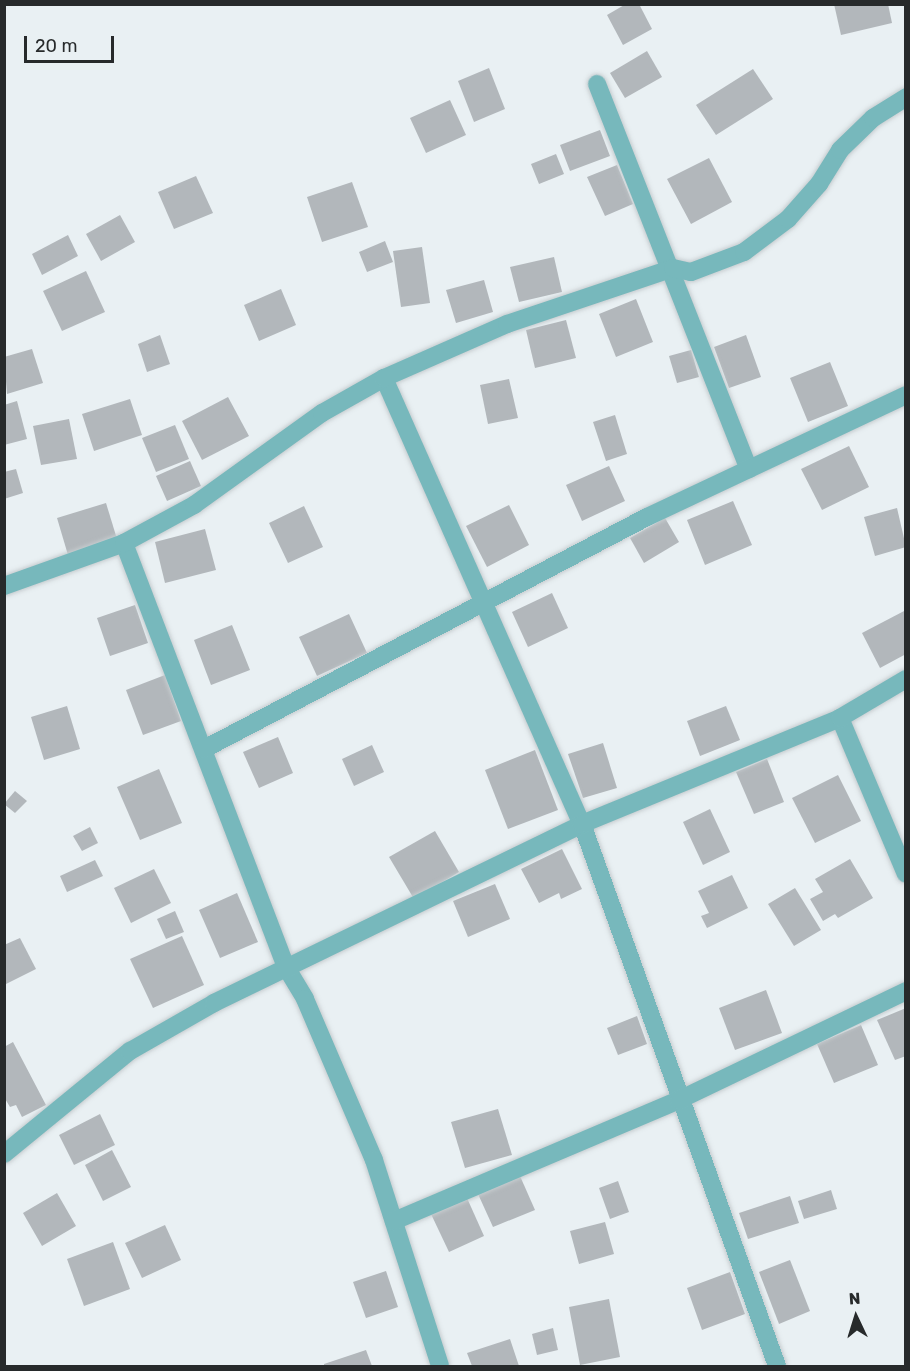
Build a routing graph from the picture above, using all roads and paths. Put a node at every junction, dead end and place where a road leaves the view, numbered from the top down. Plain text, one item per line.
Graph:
1 (597, 84) dead end
2 (906, 97) edge
3 (673, 268) junction
4 (384, 378) junction
5 (906, 395) edge
6 (749, 469) junction
7 (124, 543) junction
8 (4, 586) edge
9 (484, 602) junction
10 (906, 679) edge
11 (840, 718) junction
12 (204, 748) junction
13 (582, 824) junction
14 (906, 874) edge
15 (286, 967) junction
16 (906, 991) edge
17 (679, 1100) junction
18 (4, 1154) edge
19 (394, 1221) junction
20 (440, 1366) edge
21 (777, 1366) edge

1 - 3 street
2 - 3 street
3 - 4 street
3 - 6 street
4 - 7 street
4 - 9 street
5 - 6 street
6 - 9 street
7 - 8 street
7 - 12 street
9 - 12 street
9 - 13 street
10 - 11 street
11 - 13 street
11 - 14 street
12 - 15 street
13 - 15 street
13 - 17 street
15 - 18 street
15 - 19 street
16 - 17 street
17 - 19 street
17 - 21 street
19 - 20 street

